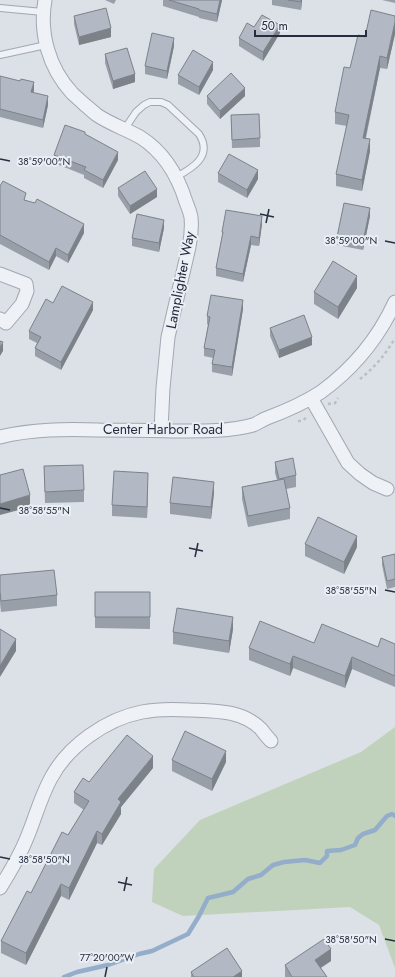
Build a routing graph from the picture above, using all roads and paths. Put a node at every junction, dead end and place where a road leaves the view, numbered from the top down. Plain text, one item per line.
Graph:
1 (44, 6) edge
2 (0, 8) edge
3 (46, 45) junction
4 (0, 55) edge
5 (125, 130) junction
6 (176, 177) junction
7 (0, 274) edge
8 (395, 302) edge
9 (0, 319) edge
10 (311, 398) junction
11 (161, 430) junction
12 (0, 437) edge
13 (387, 489) dead end
14 (270, 741) dead end
15 (0, 888) edge

1 - 2 lane
1 - 3 street, Lamplighter Way
3 - 4 lane
3 - 5 street, Lamplighter Way
5 - 6 street, Lamplighter Way
5 - 6 lane
6 - 11 street, Lamplighter Way
7 - 9 street
8 - 10 street, Center Harbor Road
10 - 11 street, Center Harbor Road
10 - 13 street
11 - 12 street, Center Harbor Road
14 - 15 street

